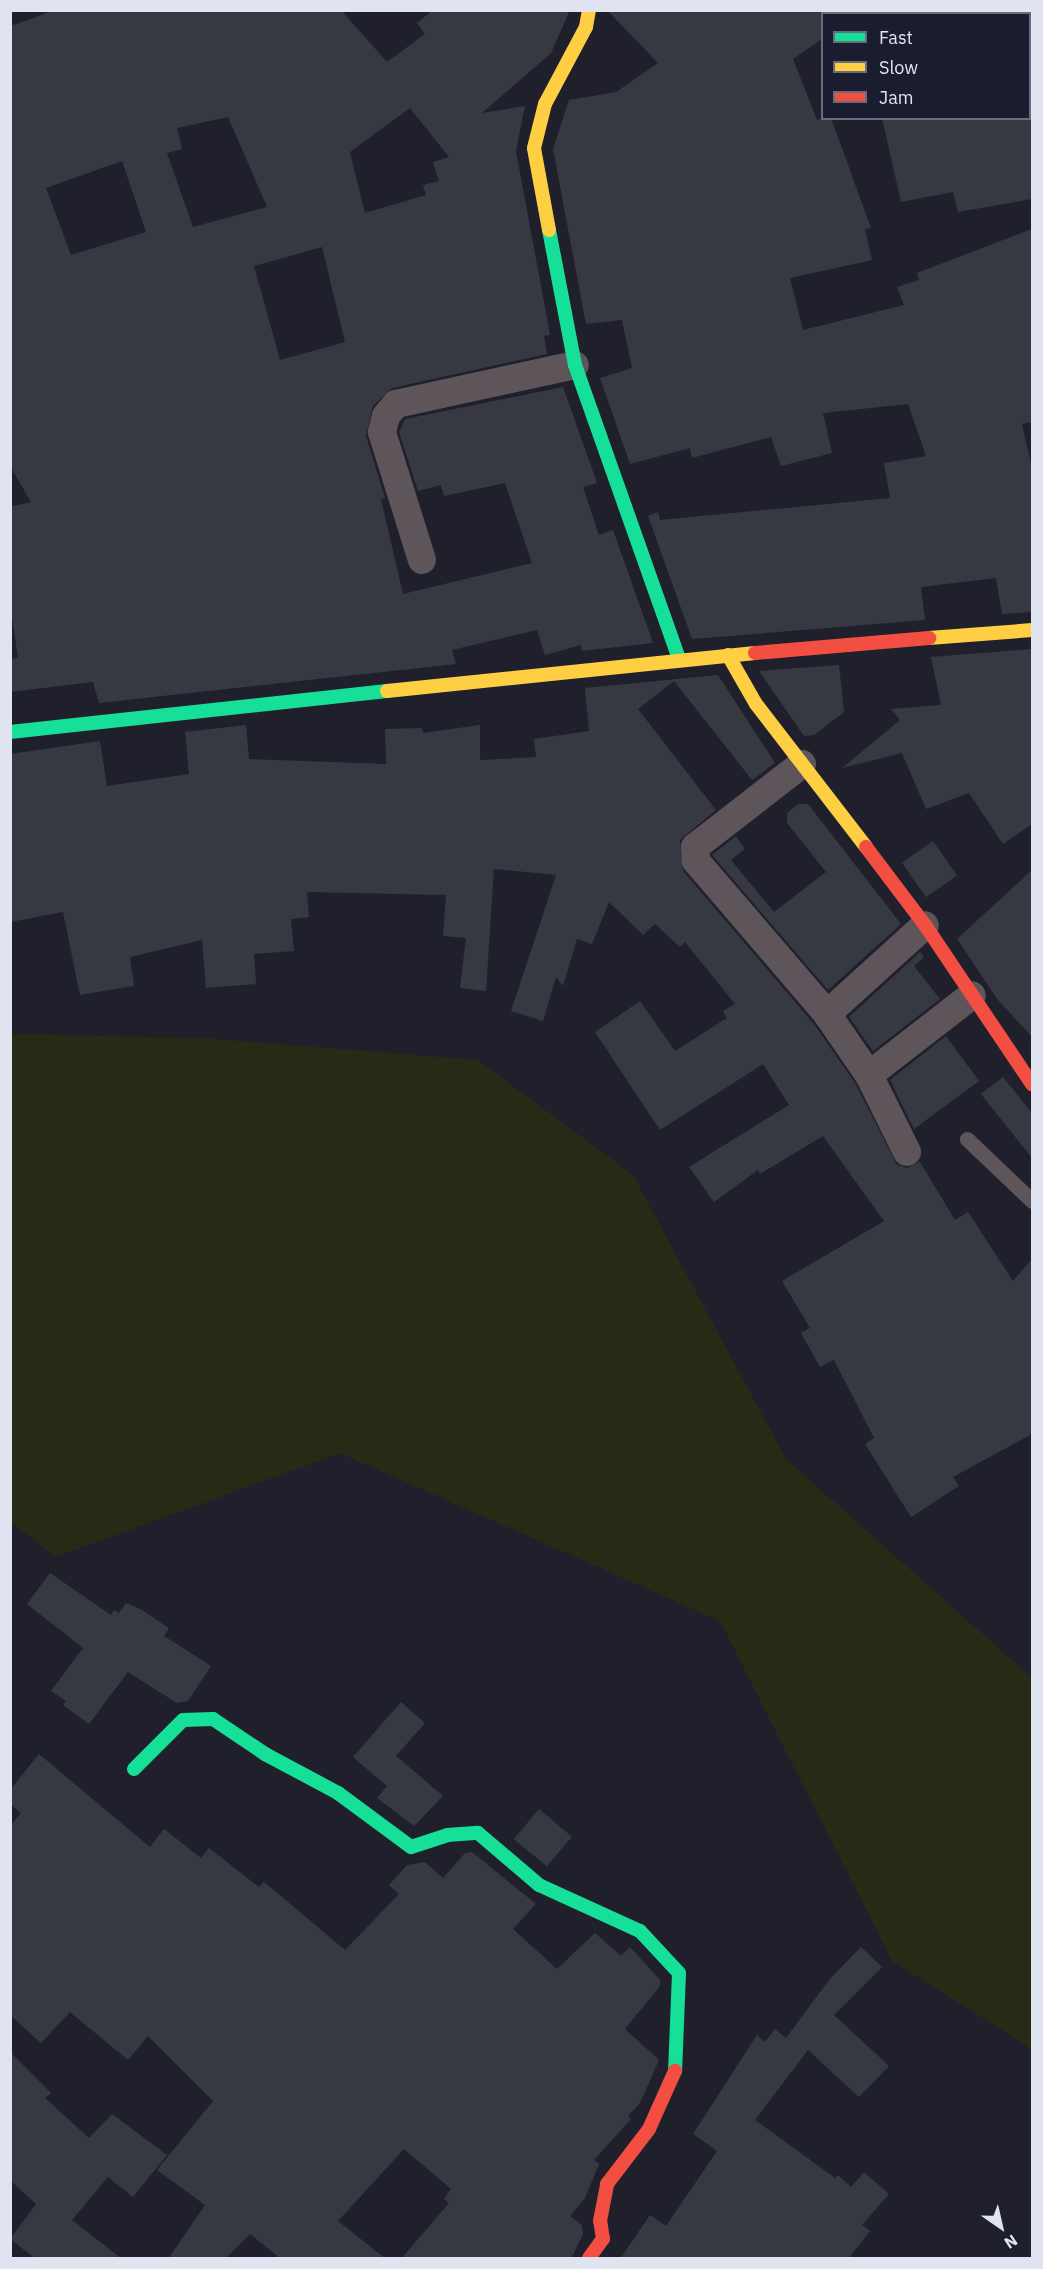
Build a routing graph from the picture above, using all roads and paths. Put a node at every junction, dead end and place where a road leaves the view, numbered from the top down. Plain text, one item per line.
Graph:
1 (589, 10) edge
2 (575, 365) junction
3 (422, 560) dead end
4 (1032, 630) edge
5 (728, 655) junction
6 (679, 659) junction
7 (10, 732) edge
8 (802, 764) junction
9 (925, 925) junction
10 (972, 995) junction
11 (827, 1014) junction
12 (869, 1075) junction
13 (1032, 1084) edge
14 (967, 1138) dead end
15 (907, 1152) dead end
16 (1032, 1201) edge
17 (134, 1768) dead end
18 (589, 2259) edge

1 - 2 street
2 - 3 street
2 - 6 street
4 - 5 street
5 - 6 street
5 - 8 street
6 - 7 street
8 - 9 street
8 - 11 street
9 - 10 street
9 - 11 street
10 - 12 street
10 - 13 street
11 - 12 street
12 - 15 street
14 - 16 lane
17 - 18 street

